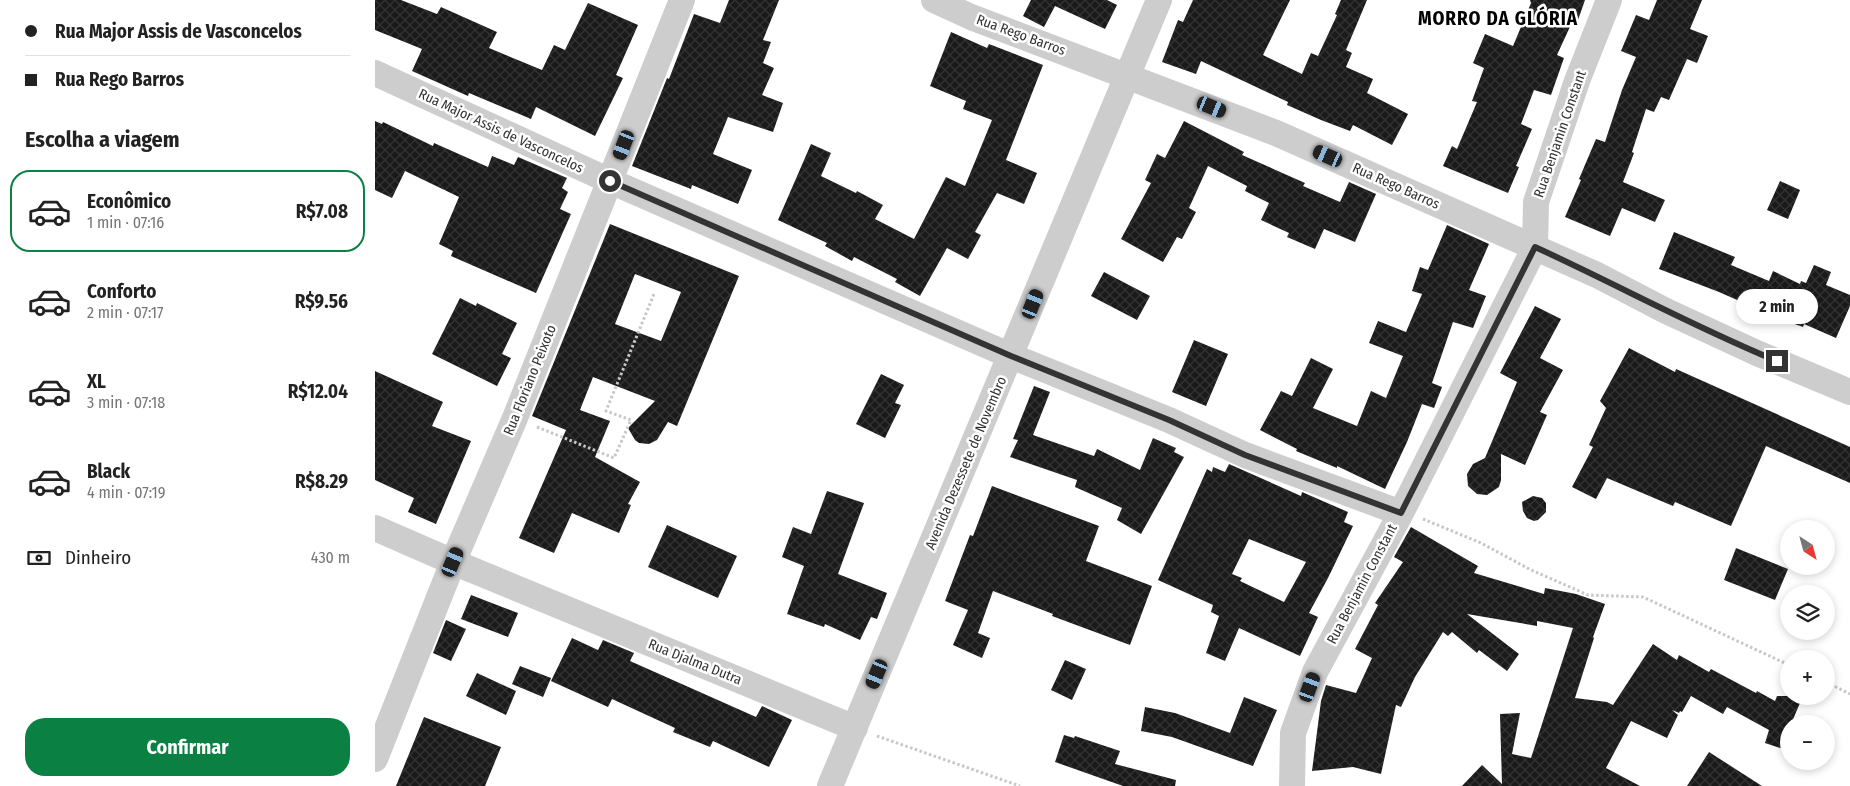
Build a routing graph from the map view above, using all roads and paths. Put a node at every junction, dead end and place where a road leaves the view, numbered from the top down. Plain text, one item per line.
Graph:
1 (682, 0) edge
2 (934, 0) edge
3 (1159, 0) edge
4 (1609, 0) edge
5 (375, 73) edge
6 (1127, 75) junction
7 (610, 181) junction
8 (1535, 247) junction
9 (654, 294) dead end
10 (1011, 356) junction
11 (1850, 392) edge
12 (515, 418) junction
13 (1401, 513) junction
14 (375, 528) edge
15 (453, 562) junction
16 (1780, 661) edge
17 (1835, 686) edge
18 (1850, 694) edge
19 (855, 728) junction
20 (375, 758) edge
21 (830, 786) edge
22 (1020, 786) edge
23 (1292, 786) edge

1 - 7 street, Rua Floriano Peixoto
2 - 6 street, Rua Rego Barros
3 - 6 street, Avenida Dezessete de Novembro
4 - 8 street, Rua Benjamin Constant
5 - 7 street, Rua Major Assis de Vasconcelos
6 - 8 street, Rua Rego Barros
6 - 10 street, Avenida Dezessete de Novembro
7 - 10 street, Rua Major Assis de Vasconcelos
7 - 12 street, Rua Floriano Peixoto
8 - 11 street, Rua Rego Barros
8 - 13 street, Rua Benjamin Constant
9 - 12 path
10 - 13 street, Rua Major Assis de Vasconcelos
10 - 19 street, Avenida Dezessete de Novembro
12 - 15 street, Rua Floriano Peixoto
13 - 16 path
13 - 23 street, Rua Benjamin Constant
14 - 15 street, Rua Djalma Dutra
15 - 19 street, Rua Djalma Dutra
15 - 20 street, Rua Floriano Peixoto
17 - 18 path
19 - 21 street, Avenida Dezessete de Novembro
19 - 22 path

